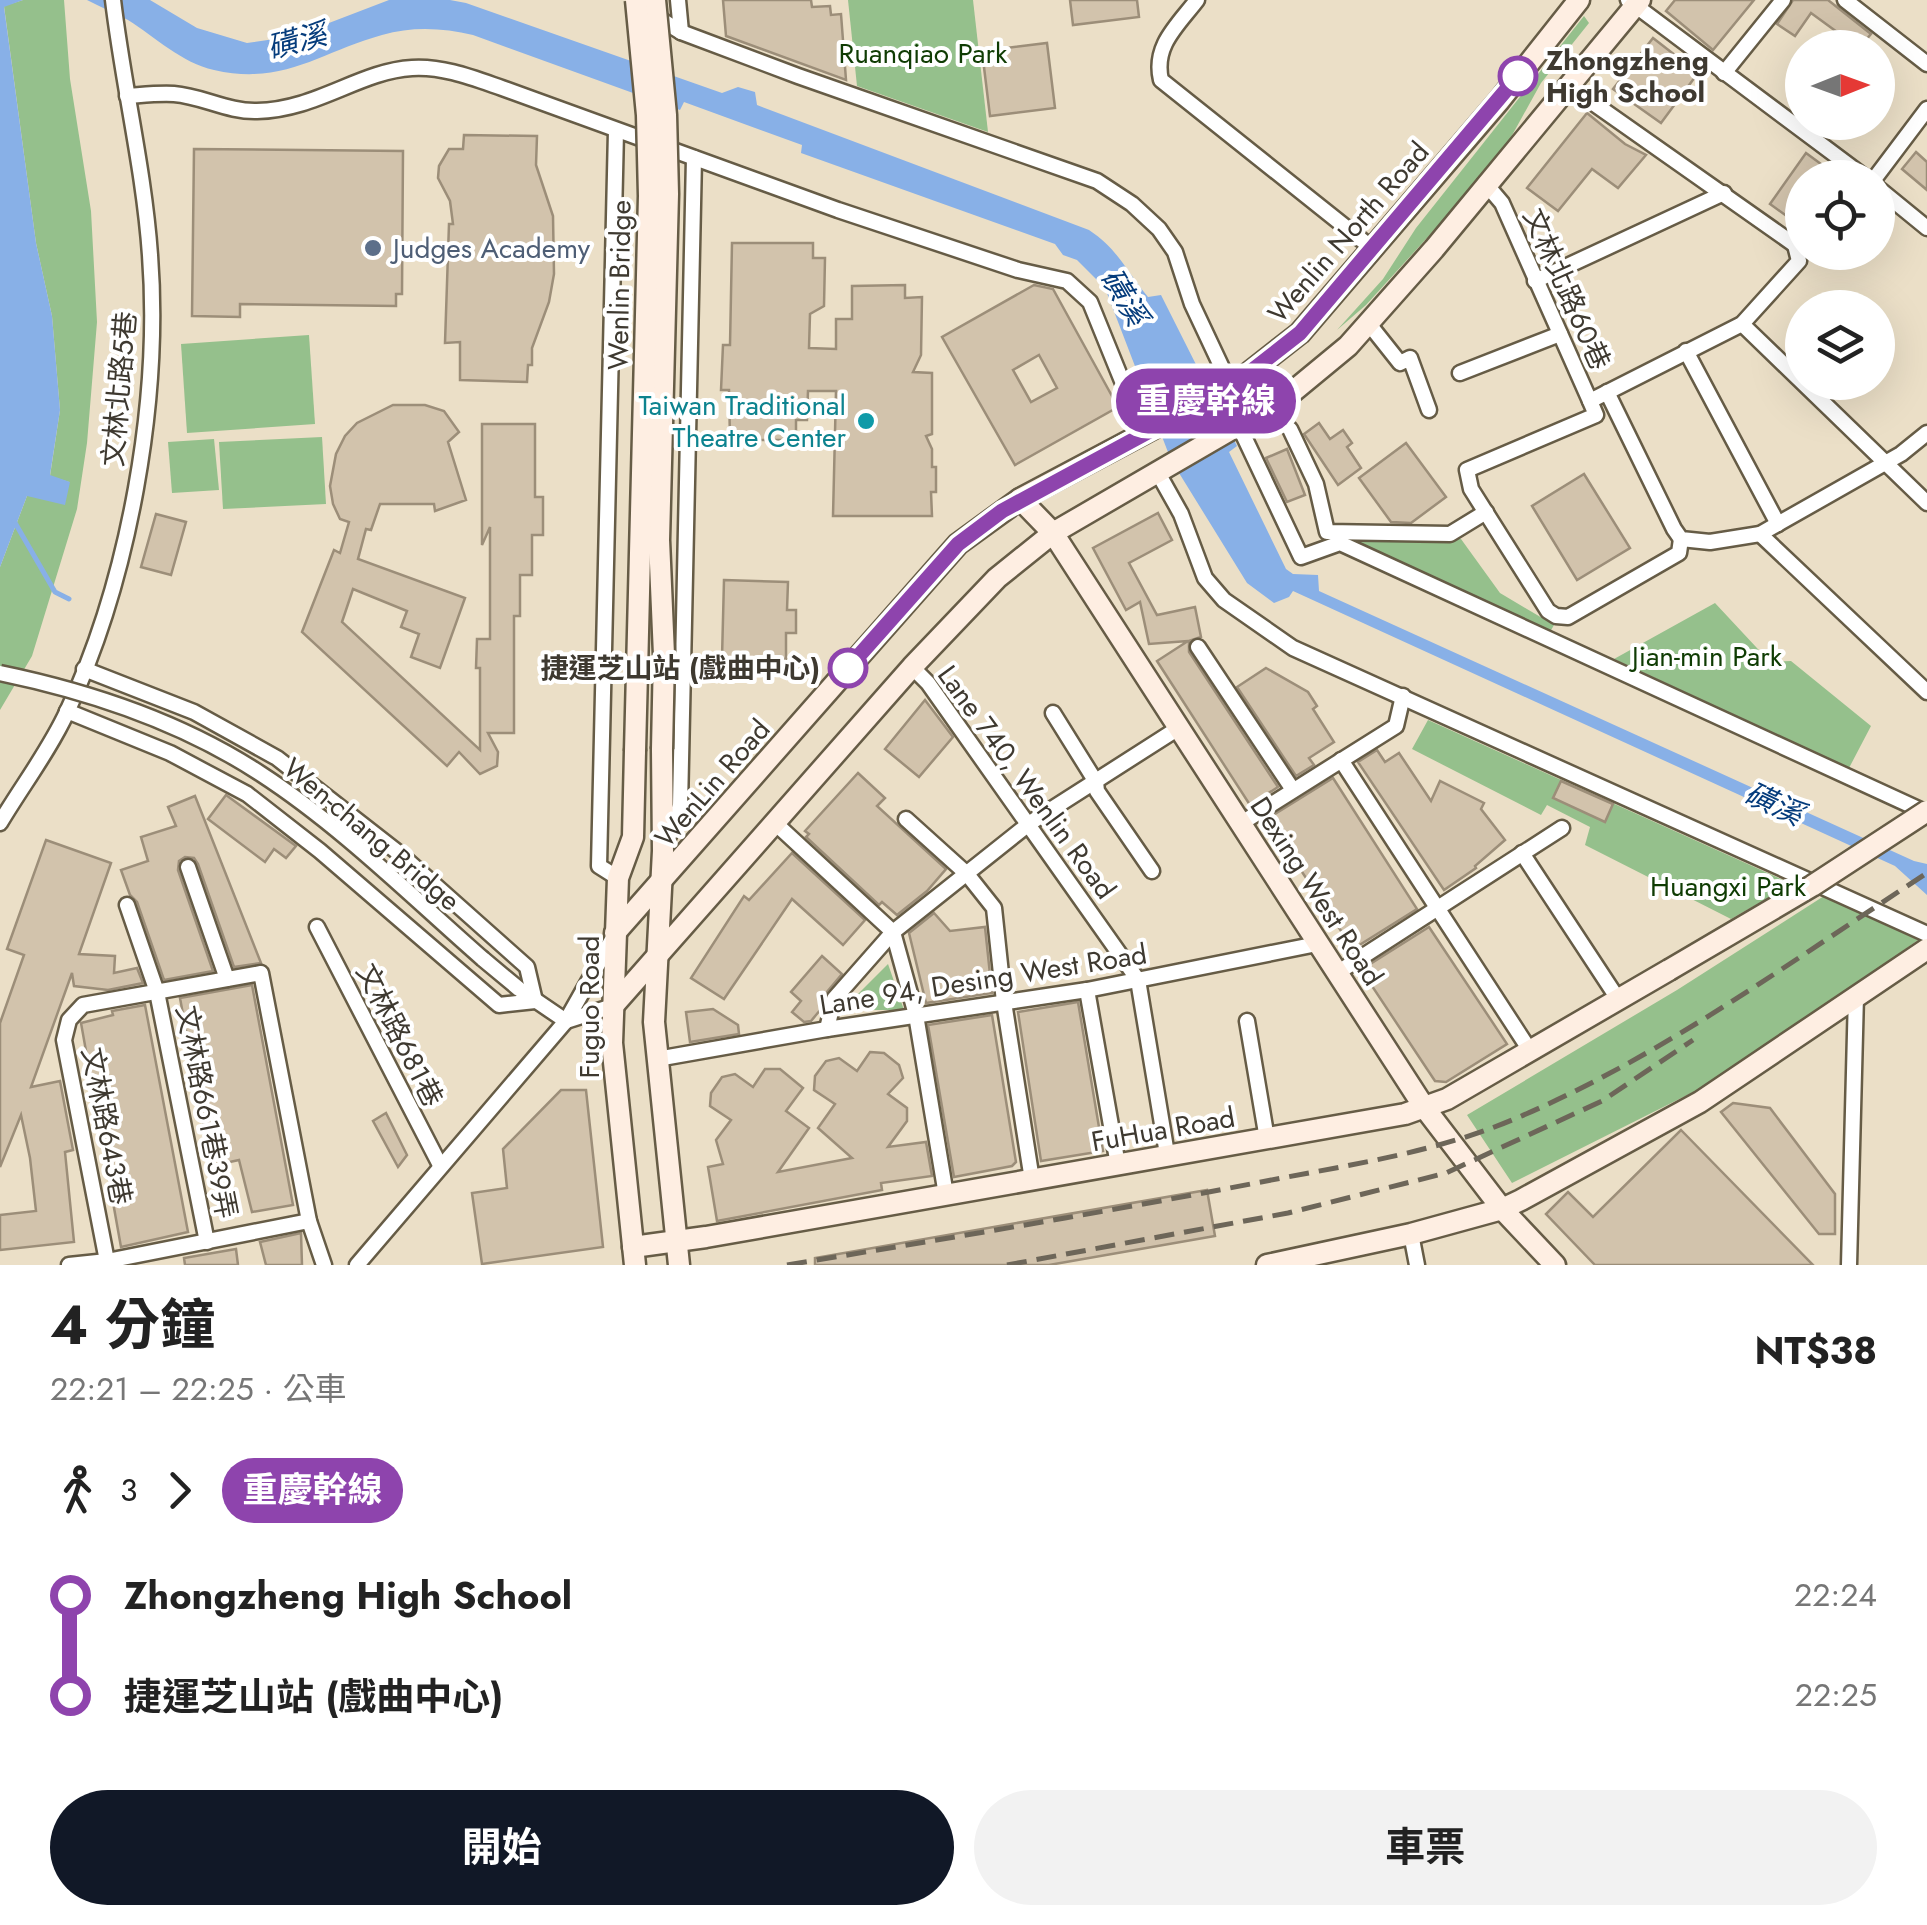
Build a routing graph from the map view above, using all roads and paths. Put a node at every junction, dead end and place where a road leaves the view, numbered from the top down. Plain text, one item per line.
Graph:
1 (113, 0) edge
2 (632, 0) edge
3 (654, 0) edge
4 (678, 0) edge
5 (1197, 0) edge
6 (1579, 0) edge
7 (1782, 0) edge
8 (1845, 0) edge
9 (1634, 2) edge
10 (680, 32) junction
11 (1927, 64) edge
12 (1724, 72) junction
13 (1569, 86) junction
14 (127, 96) junction
15 (1927, 108) edge
16 (616, 131) junction
17 (694, 158) junction
18 (1843, 160) edge
19 (1881, 160) edge
20 (1485, 183) junction
21 (1724, 192) junction
22 (1895, 202) edge
23 (1927, 228) edge
24 (1785, 233) edge
25 (1373, 249) junction
26 (1792, 270) edge
27 (1535, 281) junction
28 (1369, 324) junction
29 (1742, 324) junction
30 (1560, 334) junction
31 (1686, 350) junction
32 (1460, 373) dead end
33 (1226, 390) junction
34 (1607, 392) junction
35 (1590, 401) junction
36 (1429, 410) dead end
37 (1236, 428) junction
38 (1290, 429) dead end
39 (1152, 430) junction
40 (1927, 433) edge
41 (1885, 462) junction
42 (1163, 470) junction
43 (1020, 499) junction
44 (1927, 502) edge
45 (1486, 512) junction
46 (1778, 524) junction
47 (1053, 532) junction
48 (1760, 534) junction
49 (1681, 538) junction
50 (1198, 647) dead end
51 (912, 667) junction
52 (84, 669) junction
53 (0, 673) edge
54 (1925, 686) edge
55 (1404, 696) junction
56 (67, 712) junction
57 (1053, 713) dead end
58 (1177, 729) junction
59 (635, 751) joint
60 (1341, 760) junction
61 (1096, 782) junction
62 (1293, 790) junction
63 (1927, 812) edge
64 (906, 819) dead end
65 (0, 823) edge
66 (774, 823) junction
67 (1030, 823) junction
68 (1240, 824) junction
69 (1562, 828) dead end
70 (663, 851) junction
71 (1522, 854) junction
72 (188, 867) dead end
73 (1152, 871) dead end
74 (967, 874) junction
75 (618, 878) junction
76 (661, 884) junction
77 (128, 906) dead end
78 (1437, 908) junction
79 (317, 927) dead end
80 (894, 932) junction
81 (615, 933) junction
82 (1927, 934) edge
83 (1317, 944) junction
84 (1927, 949) edge
85 (657, 959) junction
86 (1338, 972) junction
87 (227, 979) junction
88 (1138, 980) junction
89 (1087, 990) junction
90 (157, 992) junction
91 (1856, 995) junction
92 (1618, 999) junction
93 (535, 1001) junction
94 (1004, 1002) junction
95 (613, 1006) junction
96 (916, 1015) junction
97 (566, 1021) junction
98 (1247, 1021) dead end
99 (827, 1029) junction
100 (1530, 1049) junction
101 (656, 1059) junction
102 (1424, 1108) junction
103 (1267, 1139) junction
104 (1168, 1154) junction
105 (1118, 1164) junction
106 (440, 1165) junction
107 (1032, 1180) junction
108 (946, 1194) junction
109 (1502, 1208) junction
110 (309, 1221) junction
111 (1411, 1234) junction
112 (676, 1241) junction
113 (208, 1242) junction
114 (634, 1256) edge
115 (1327, 1259) edge
116 (106, 1261) junction
117 (69, 1265) edge
118 (324, 1265) edge
119 (357, 1265) edge
120 (679, 1265) edge
121 (1266, 1265) edge
122 (1417, 1265) edge
123 (1555, 1265) edge
124 (1849, 1265) edge

1 - 14 street, 文林北路5巷
2 - 10 street
2 - 59 street, Wenlin Bridge, bridge
3 - 70 street, Wenlin Bridge, bridge
4 - 10 street
5 - 25 street
6 - 25 street, Wenlin North Road
7 - 12 street
8 - 11 street
9 - 12 street
9 - 13 street
10 - 33 street
12 - 18 street
13 - 20 street
13 - 21 street
14 - 16 street
14 - 52 street, 文林北路5巷
15 - 19 street
16 - 17 street
16 - 75 street
17 - 39 street
17 - 70 street
20 - 27 street, 文林北路60巷
20 - 28 street
21 - 24 street
21 - 27 street
22 - 23 street
25 - 33 street, Wenlin North Road
26 - 29 street
27 - 30 street, 文林北路60巷
28 - 36 street
28 - 37 street
29 - 31 street, 文林北路60巷
29 - 41 street
30 - 32 street
30 - 35 street, 文林北路60巷
31 - 34 street, 文林北路60巷
31 - 46 street
33 - 39 street, Wenlin North Road
34 - 35 street, 文林北路60巷
34 - 49 street
35 - 45 street
37 - 42 street
37 - 63 street
38 - 45 street
39 - 43 street, WenLin Road
40 - 41 street
41 - 44 street
41 - 46 street
42 - 47 street
42 - 55 street
43 - 47 street, Dexing West Road
43 - 76 street, WenLin Road
45 - 49 street
46 - 48 street
47 - 51 street
47 - 58 street, Dexing West Road
48 - 49 street
48 - 54 street
50 - 62 street
51 - 66 street
51 - 67 street, Lane 740, Wenlin Road
52 - 56 street, 文林北路5巷
52 - 93 street
53 - 93 street, Wen-chang Bridge, bridge
55 - 60 street
55 - 82 street
56 - 65 street, 文林北路5巷
56 - 93 street
57 - 61 street
58 - 61 street
58 - 68 street, Dexing West Road
59 - 75 street, Fuguo Road
60 - 62 street
60 - 78 street
61 - 67 street
61 - 73 street
62 - 68 street
63 - 92 street, FuHua Road, bridge
64 - 74 street
66 - 80 street
66 - 85 street
67 - 74 street
67 - 88 street, Lane 740, Wenlin Road
68 - 83 street, Dexing West Road
69 - 71 street
70 - 76 street
71 - 78 street
71 - 92 street
72 - 87 street
74 - 80 street
74 - 94 street
75 - 81 street, Fuguo Road
76 - 81 street, WenLin Road
76 - 85 street
77 - 90 street, 文林路661巷39弄
78 - 86 street
78 - 100 street
79 - 106 street, 文林路681巷
80 - 96 street
80 - 99 street
81 - 95 street, Fuguo Road
81 - 97 street, WenLin Road
83 - 86 street, Dexing West Road
83 - 88 street, Lane 94, Desing West Road
84 - 91 street
85 - 95 street
85 - 101 street
86 - 102 street, Dexing West Road
87 - 90 street, 文林路643巷
87 - 110 street, 文林路643巷
88 - 89 street, Lane 94, Desing West Road
88 - 104 street, Lane 740, Wenlin Road
89 - 94 street, Lane 94, Desing West Road
89 - 105 street
90 - 113 street, 文林路661巷39弄
90 - 116 street, 文林路643巷
91 - 109 street
91 - 124 street
92 - 100 street, FuHua Road
93 - 97 street, Wen-chang Bridge
94 - 96 street, Lane 94, Desing West Road
94 - 107 street
95 - 97 street
95 - 114 street, Fuguo Road
96 - 99 street, Lane 94, Desing West Road
96 - 108 street
97 - 106 street, WenLin Road
98 - 103 street
99 - 101 street, Lane 94, Desing West Road
100 - 102 street, FuHua Road
101 - 112 street
102 - 103 street, FuHua Road
102 - 109 street, Dexing West Road
103 - 104 street, FuHua Road
104 - 105 street, FuHua Road
105 - 107 street, FuHua Road
106 - 119 street, WenLin Road
107 - 108 street, FuHua Road
108 - 112 street, FuHua Road
109 - 111 street
109 - 123 street, Dexing West Road
110 - 113 street, 文林路661巷39弄
110 - 118 street
111 - 115 street
111 - 122 street
112 - 114 street, FuHua Road
112 - 120 street
113 - 116 street, 文林路661巷39弄
115 - 121 street
116 - 117 street, 文林路661巷39弄

